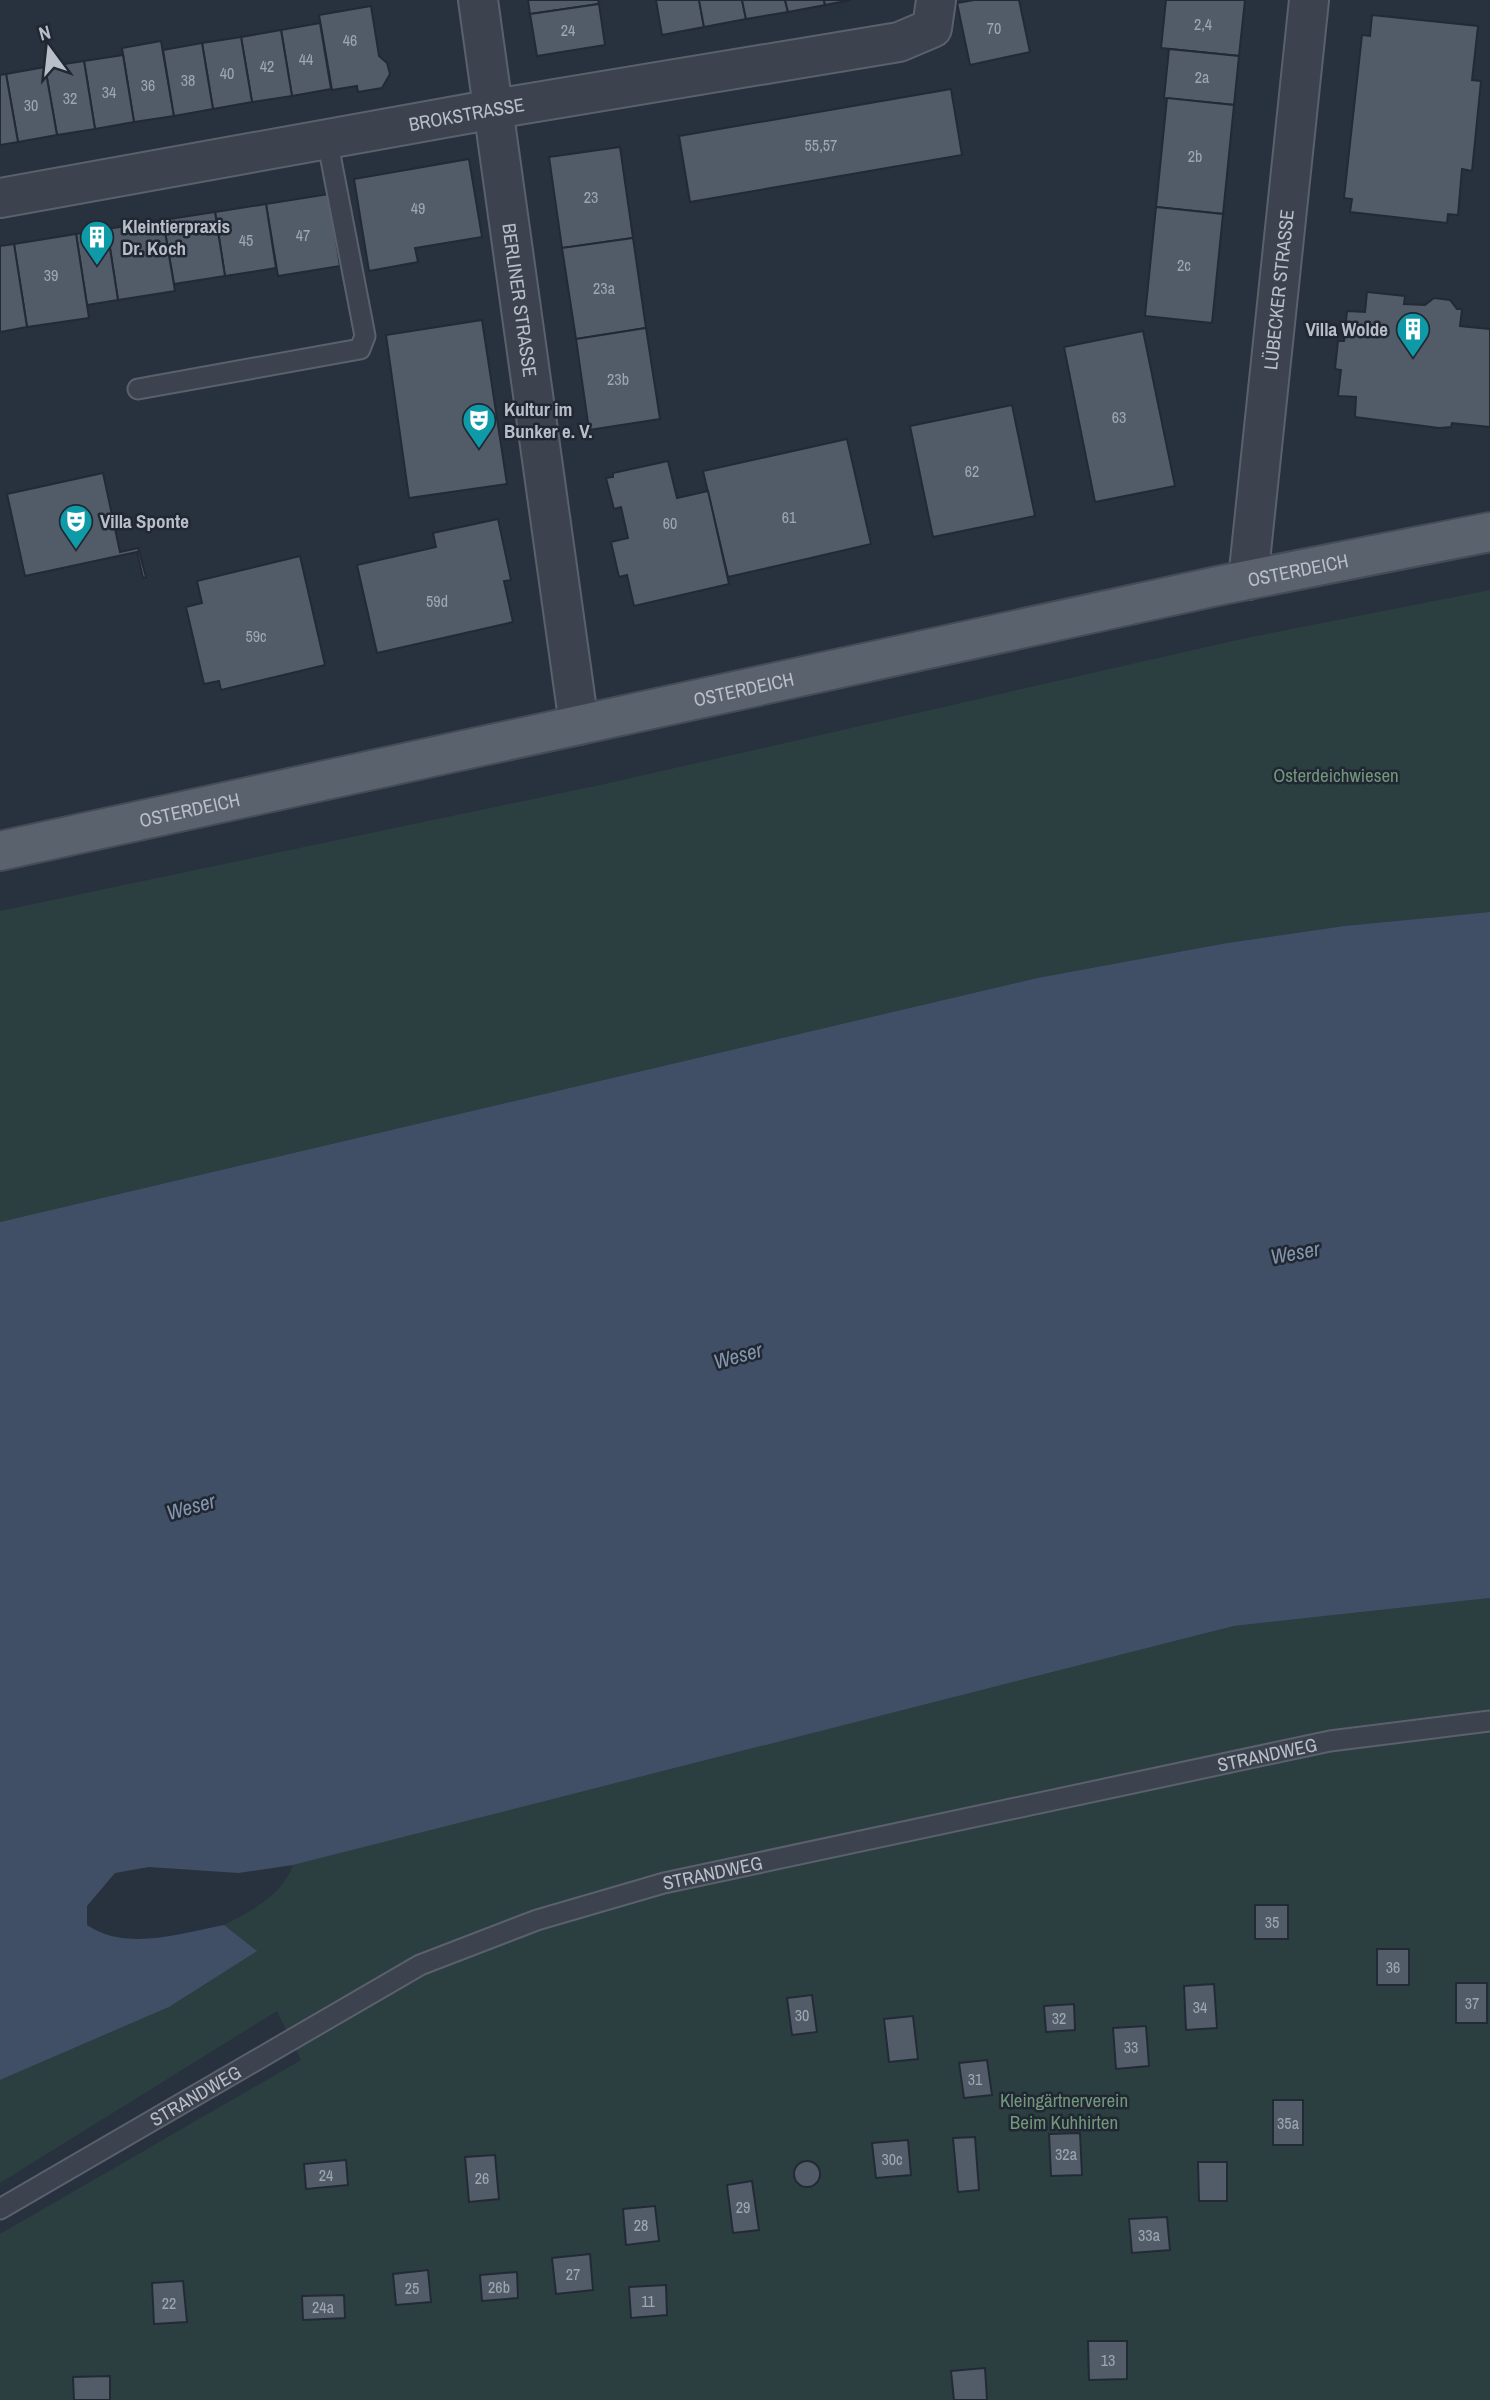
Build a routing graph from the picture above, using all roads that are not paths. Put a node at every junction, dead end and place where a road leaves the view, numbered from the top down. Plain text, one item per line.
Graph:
1 (478, 0) edge
2 (1309, 0) edge
3 (934, 14) edge
4 (494, 109) junction
5 (327, 139) junction
6 (0, 198) edge
7 (138, 389) dead end
8 (1490, 532) edge
9 (1248, 580) junction
10 (579, 725) junction
11 (0, 851) edge
12 (1490, 1721) edge
13 (0, 2209) edge

1 - 4 street, BERLINER STRASSE
2 - 9 street, LÜBECKER STRASSE
3 - 4 street, BROKSTRASSE
4 - 5 street, BROKSTRASSE
4 - 10 street, BERLINER STRASSE
5 - 6 street, BROKSTRASSE
5 - 7 lane
8 - 9 main road, OSTERDEICH
9 - 10 main road, OSTERDEICH
10 - 11 main road, OSTERDEICH
12 - 13 lane, STRANDWEG

